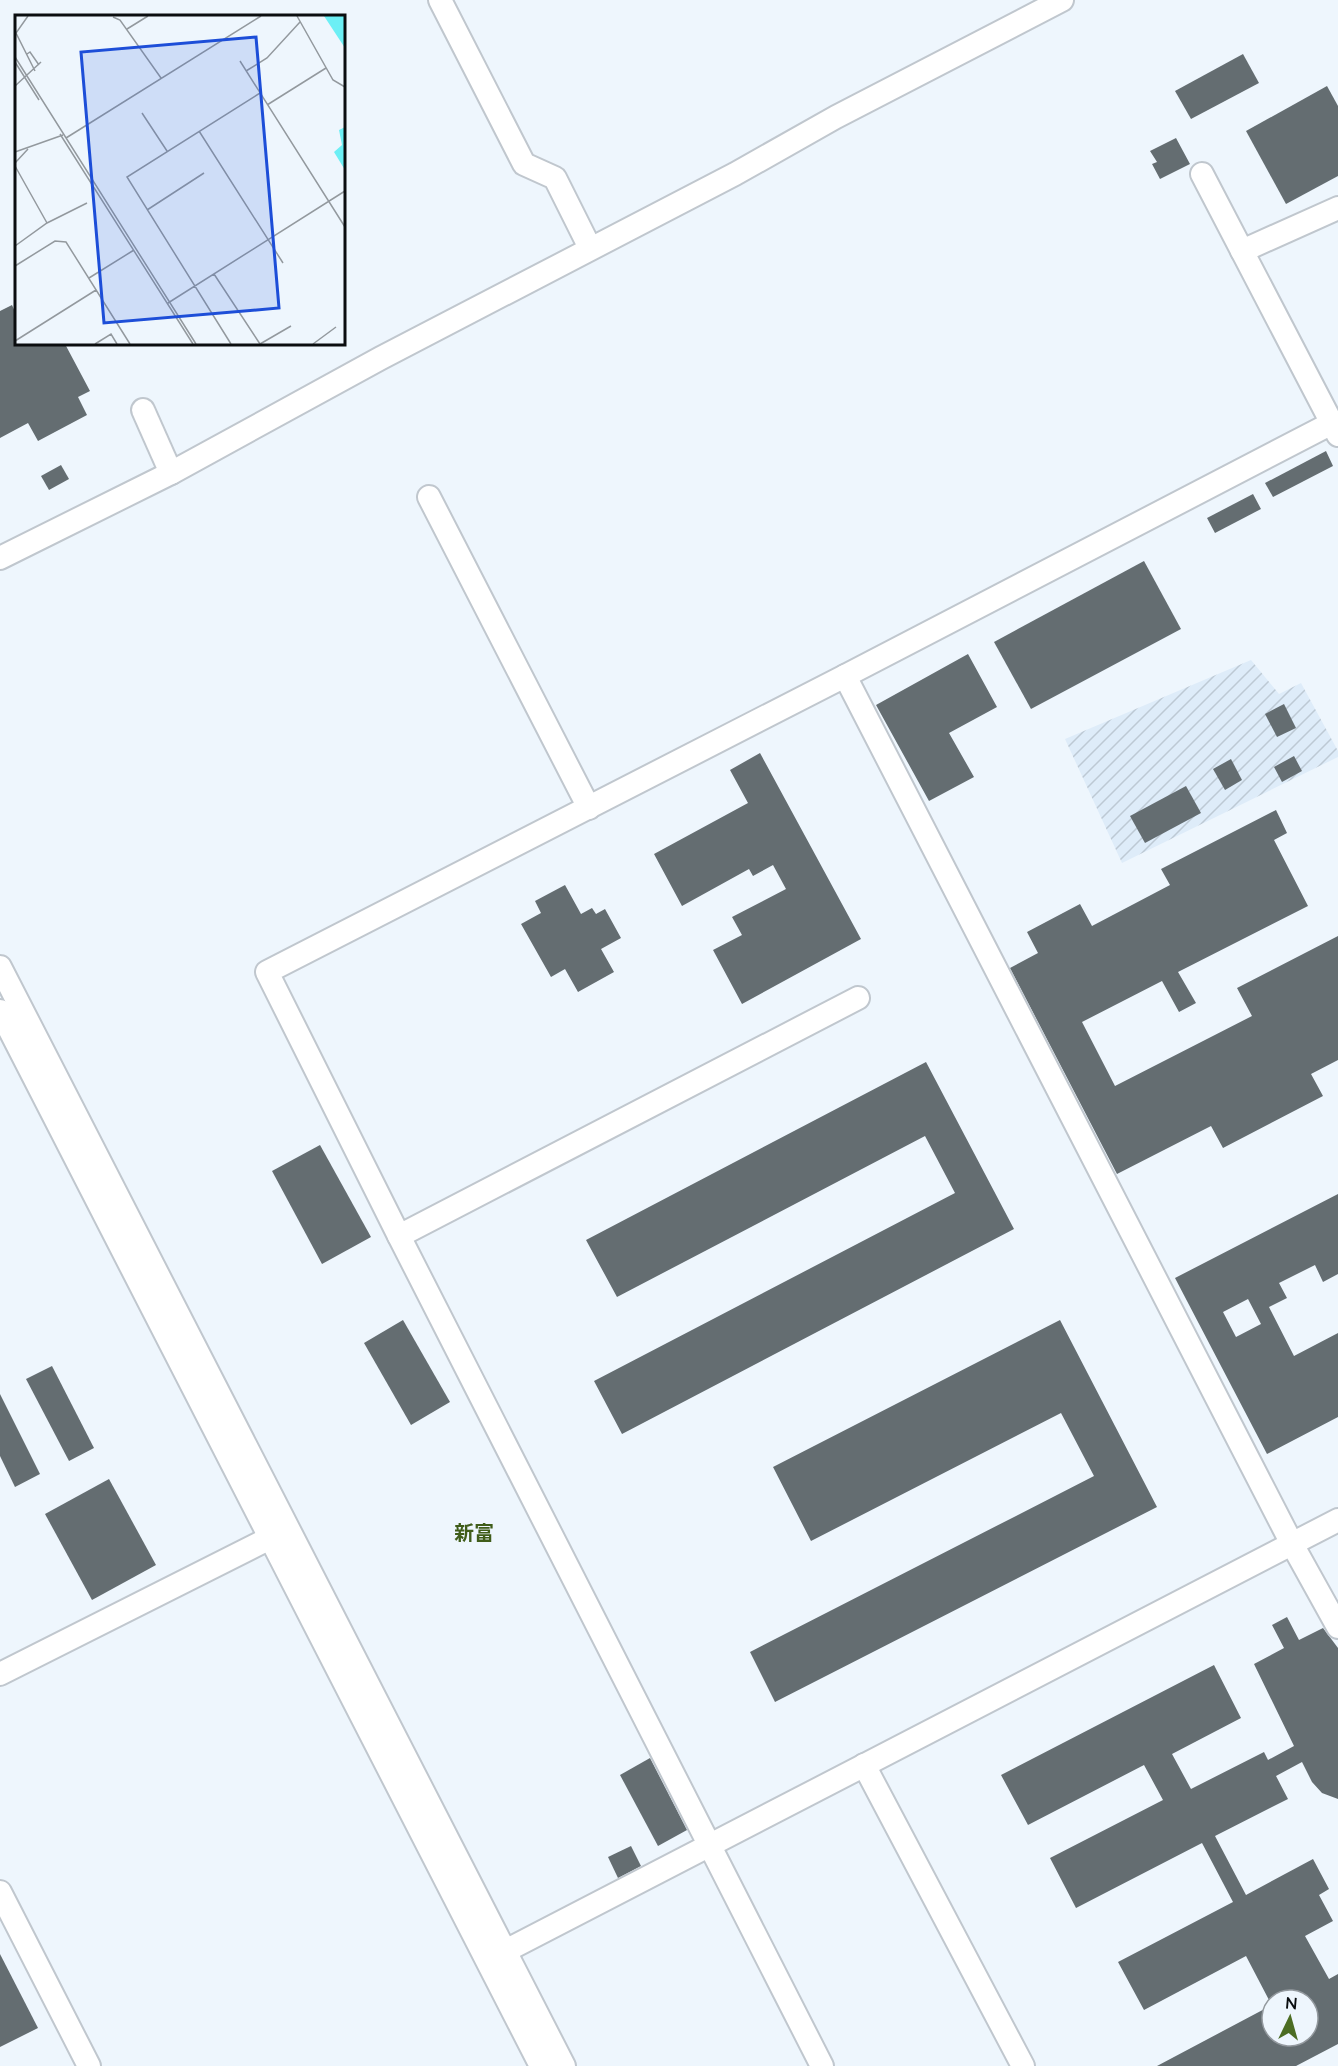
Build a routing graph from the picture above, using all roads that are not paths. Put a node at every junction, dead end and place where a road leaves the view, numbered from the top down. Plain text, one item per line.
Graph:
1 (440, 0) edge
2 (1062, 0) edge
3 (1202, 174) dead end
4 (1338, 208) edge
5 (590, 248) junction
6 (1242, 251) junction
7 (143, 411) dead end
8 (1335, 429) edge
9 (171, 473) junction
10 (429, 497) dead end
11 (0, 558) edge
12 (845, 676) junction
13 (589, 808) junction
14 (0, 967) edge
15 (858, 998) dead end
16 (0, 1011) edge
17 (399, 1236) junction
18 (1338, 1520) edge
19 (279, 1533) junction
20 (1292, 1544) junction
21 (1338, 1627) edge
22 (0, 1674) edge
23 (864, 1765) junction
24 (709, 1845) junction
25 (0, 1892) edge
26 (496, 1956) junction
27 (89, 2066) edge
28 (542, 2066) edge
29 (564, 2066) edge
30 (822, 2066) edge
31 (1023, 2066) edge

1 - 5 street
2 - 5 street
3 - 6 street
4 - 6 street
5 - 9 street
6 - 8 street
7 - 9 street
8 - 12 street
9 - 11 street
10 - 13 street
12 - 13 street
12 - 20 street
13 - 17 street
14 - 19 street
15 - 17 street
16 - 19 street
17 - 24 street
18 - 20 street
19 - 22 street
19 - 26 street
20 - 21 street
20 - 23 street
23 - 24 street
23 - 31 street
24 - 26 street
24 - 30 street
25 - 27 street
26 - 28 street
26 - 29 street

